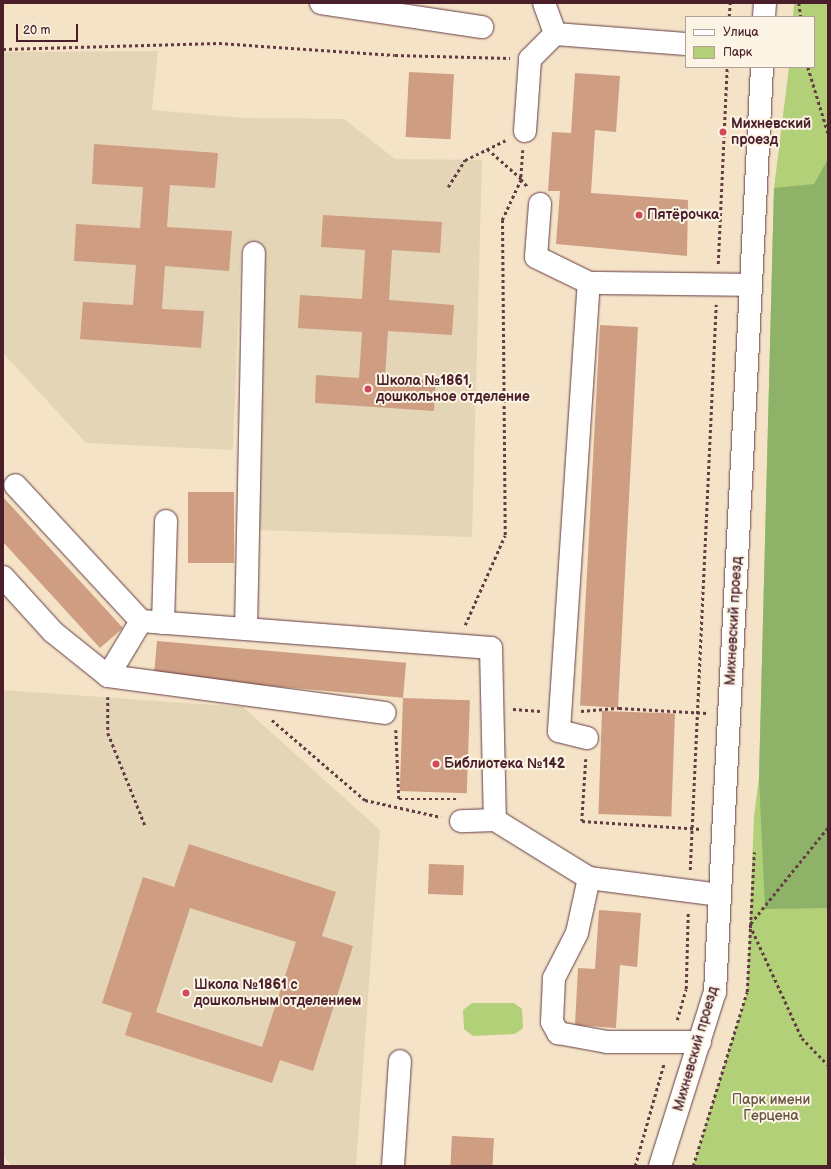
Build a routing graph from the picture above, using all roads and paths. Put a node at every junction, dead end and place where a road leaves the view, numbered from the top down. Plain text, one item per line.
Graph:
1 (321, 3) edge
2 (544, 3) edge
3 (730, 3) edge
4 (765, 3) edge
5 (799, 3) edge
6 (729, 16) edge
7 (764, 16) edge
8 (801, 16) edge
9 (482, 27) dead end
10 (554, 34) junction
11 (685, 44) edge
12 (3, 49) edge
13 (530, 59) junction
14 (727, 68) edge
15 (762, 68) edge
16 (808, 68) edge
17 (525, 131) junction
18 (828, 133) edge
19 (487, 149) junction
20 (521, 179) junction
21 (448, 187) dead end
22 (540, 204) joint
23 (254, 253) dead end
24 (589, 283) junction
25 (717, 285) junction
26 (751, 286) junction
27 (16, 485) dead end
28 (166, 521) dead end
29 (3, 577) edge
30 (141, 621) junction
31 (163, 623) junction
32 (246, 629) junction
33 (456, 646) junction
34 (108, 676) junction
35 (243, 694) junction
36 (492, 707) junction
37 (698, 712) junction
38 (560, 713) junction
39 (385, 714) joint
40 (729, 714) junction
41 (587, 738) joint
42 (463, 799) dead end
43 (495, 820) junction
44 (461, 821) joint
45 (145, 825) dead end
46 (693, 828) junction
47 (828, 828) edge
48 (723, 830) junction
49 (589, 878) junction
50 (689, 891) junction
51 (720, 895) junction
52 (670, 1042) junction
53 (700, 1042) junction
54 (400, 1061) dead end
55 (828, 1065) edge
56 (393, 1166) edge
57 (635, 1166) edge
58 (660, 1166) edge

1 - 9 street
2 - 10 street
3 - 6 path
4 - 7 street
5 - 8 path
10 - 11 street
10 - 13 street
12 - 13 path
13 - 17 street
14 - 25 path
15 - 26 street, Михневский проезд
16 - 18 path
17 - 19 path
17 - 20 path
19 - 20 path
19 - 21 path
20 - 22 path
20 - 33 path
22 - 24 street
23 - 32 street
24 - 25 street
24 - 38 street
25 - 26 street
25 - 37 path
26 - 40 street, Михневский проезд
27 - 30 street
28 - 31 street
29 - 34 street
30 - 31 street
30 - 34 street
31 - 32 street
32 - 33 street
33 - 36 street
34 - 35 street
34 - 45 path
35 - 39 street
35 - 44 path
36 - 38 path
36 - 43 street
37 - 38 path
37 - 40 path
37 - 46 path
38 - 41 street
39 - 42 path
40 - 48 street, Михневский проезд
41 - 46 path
43 - 44 street
43 - 49 street
46 - 48 path
46 - 50 path
47 - 55 path
48 - 51 street, Михневский проезд
49 - 50 street
49 - 52 street
50 - 51 street
50 - 52 path
51 - 53 street, Михневский проезд
52 - 53 street
52 - 57 path
53 - 58 street, Михневский проезд
54 - 56 street

